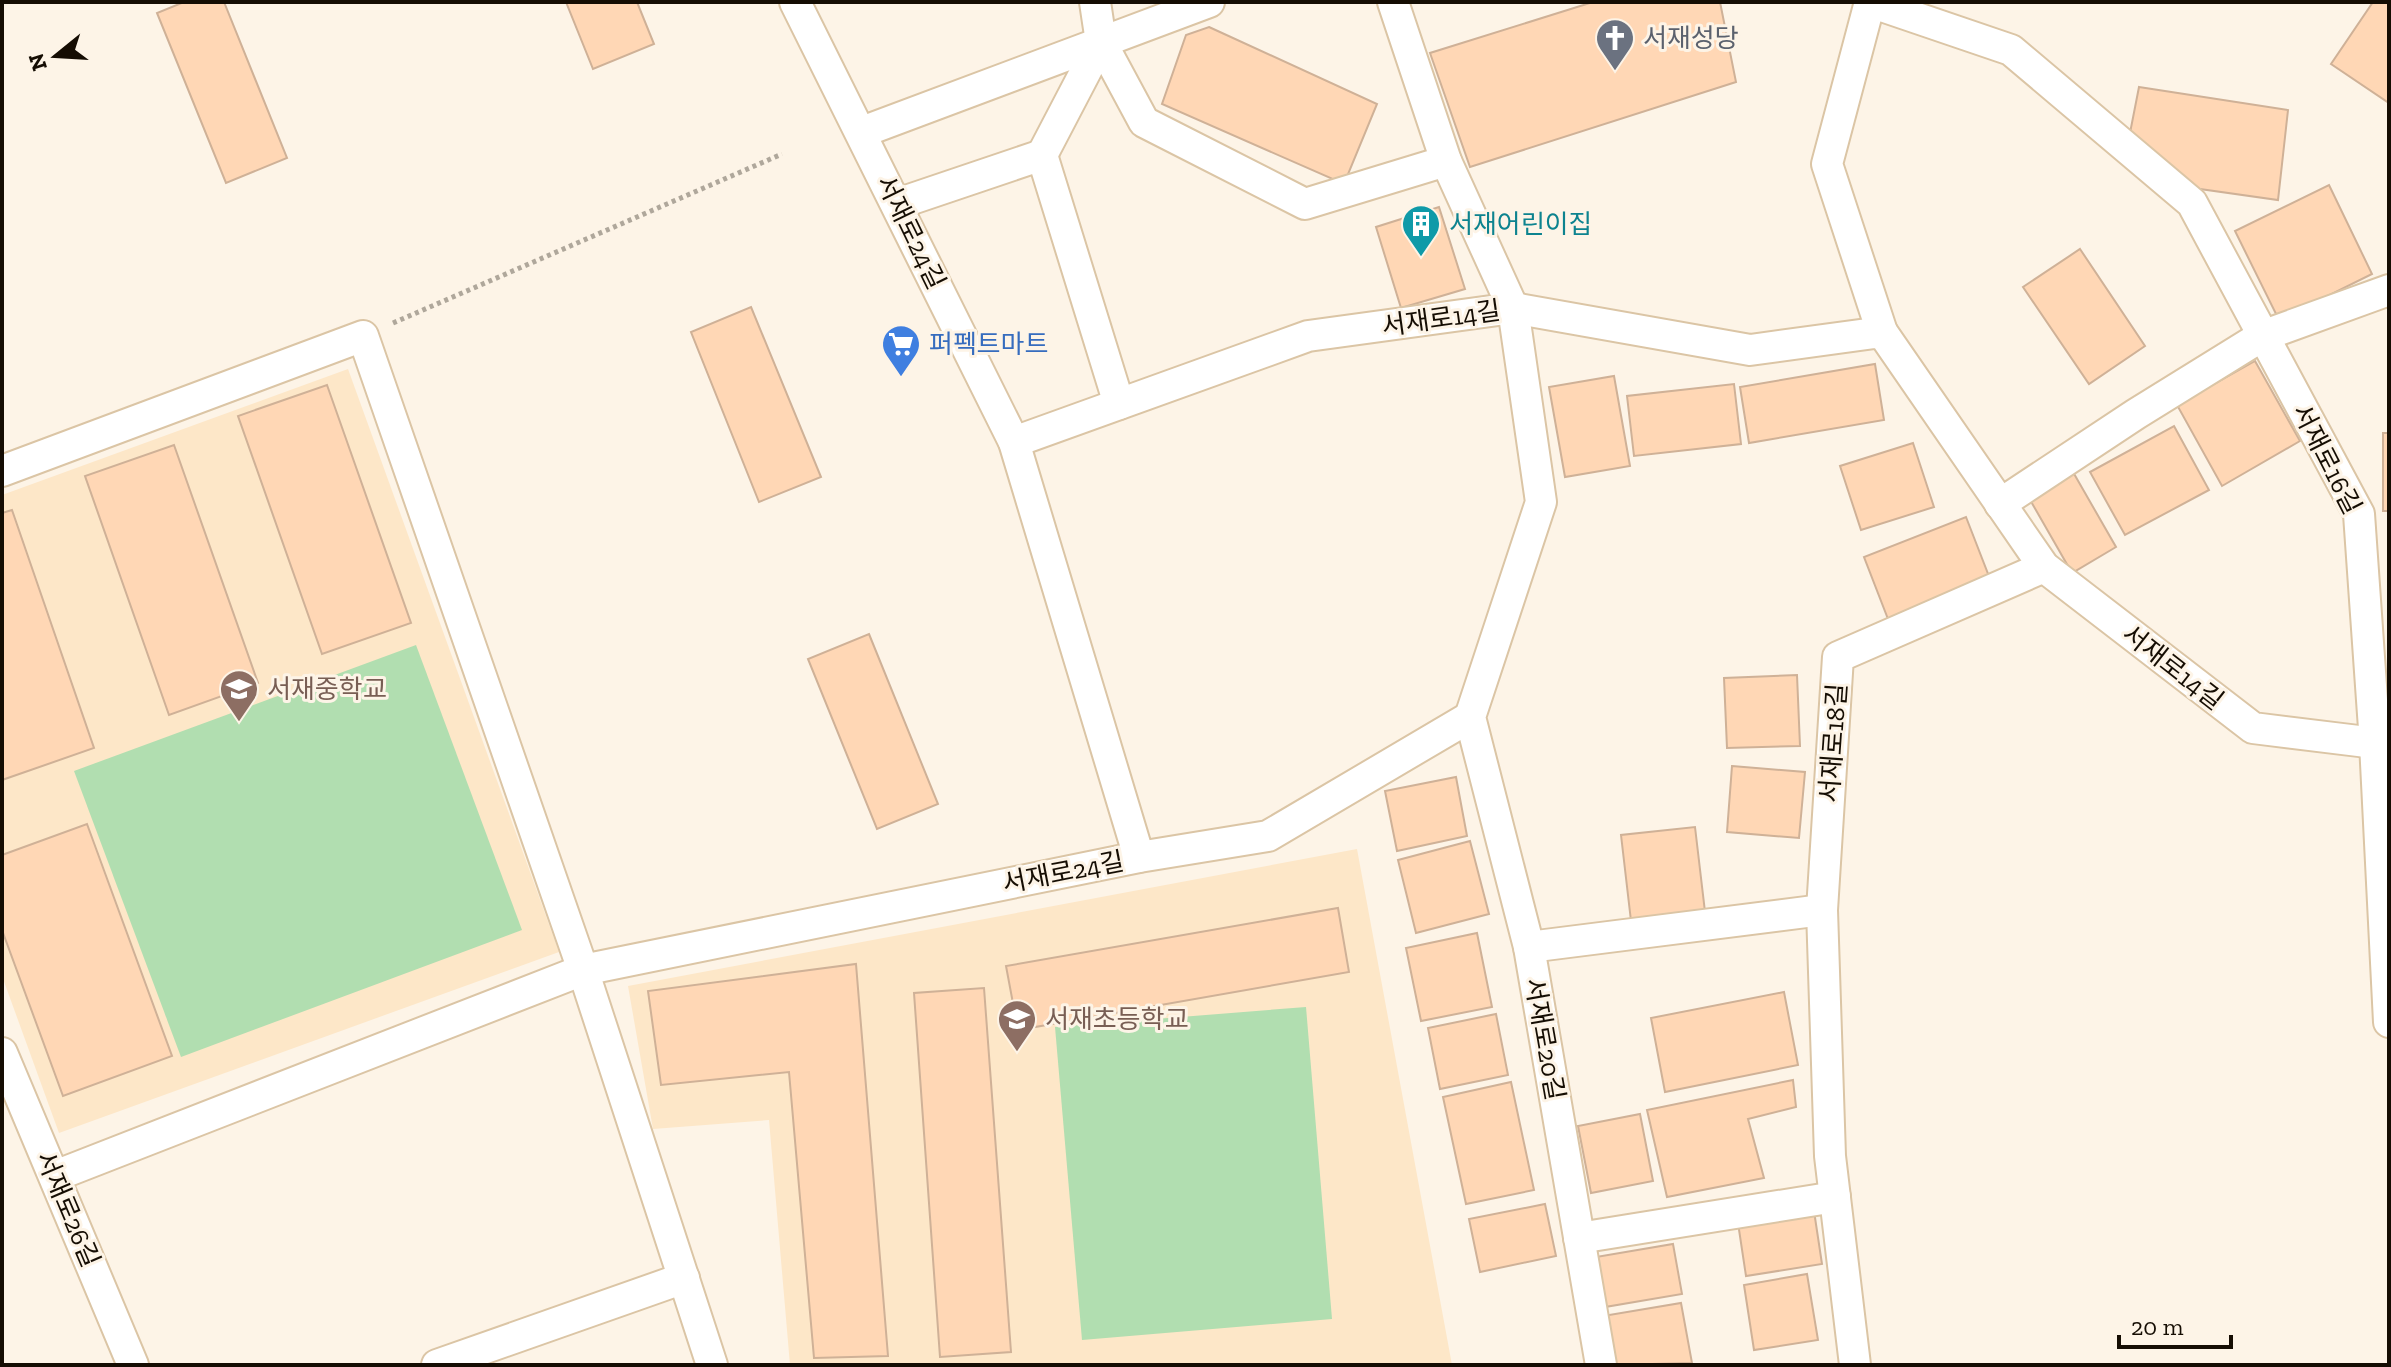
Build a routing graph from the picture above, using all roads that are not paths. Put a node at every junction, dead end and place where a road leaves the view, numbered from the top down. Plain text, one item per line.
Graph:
1 (795, 2) edge
2 (1095, 2) edge
3 (1209, 2) edge
4 (1393, 2) edge
5 (1870, 2) edge
6 (1101, 42) junction
7 (862, 132) junction
8 (1042, 155) junction
9 (1446, 161) junction
10 (897, 204) junction
11 (2389, 290) edge
12 (1513, 308) junction
13 (1882, 332) junction
14 (2262, 336) junction
15 (1119, 404) junction
16 (1014, 442) junction
17 (2, 471) edge
18 (2000, 504) junction
19 (2044, 567) junction
20 (1470, 717) junction
21 (2382, 746) edge
22 (1139, 857) junction
23 (1822, 910) junction
24 (1529, 947) junction
25 (583, 970) junction
26 (2389, 1022) edge
27 (2, 1053) edge
28 (55, 1176) junction
29 (1835, 1197) junction
30 (1579, 1238) junction
31 (684, 1278) junction
32 (133, 1365) edge
33 (437, 1365) edge
34 (712, 1365) edge
35 (1601, 1365) edge
36 (1855, 1365) edge

1 - 7 street, 서재로24길
2 - 6 street
3 - 6 street
4 - 9 street
5 - 13 street, 서재로14길
5 - 14 street, 서재로16길
6 - 7 street
6 - 8 street
6 - 9 street
7 - 10 street, 서재로24길
8 - 10 street
8 - 15 street
9 - 12 street
10 - 16 street, 서재로24길
11 - 14 street
12 - 13 street, 서재로14길
12 - 15 street, 서재로14길
12 - 20 street
13 - 18 street, 서재로14길
14 - 18 street
14 - 21 street, 서재로16길
15 - 16 street, 서재로14길
16 - 22 street, 서재로24길
17 - 25 street
18 - 19 street, 서재로14길
19 - 21 street, 서재로14길
19 - 23 street, 서재로18길
20 - 22 street
20 - 24 street, 서재로20길
21 - 26 street, 서재로16길
22 - 25 street, 서재로24길
23 - 24 street
23 - 29 street, 서재로18길
24 - 30 street, 서재로20길
25 - 28 street, 서재로24길
25 - 31 street
27 - 28 street, 서재로26길
28 - 32 street, 서재로26길
29 - 30 street
29 - 36 street, 서재로18길
30 - 35 street, 서재로20길
31 - 33 street
31 - 34 street

